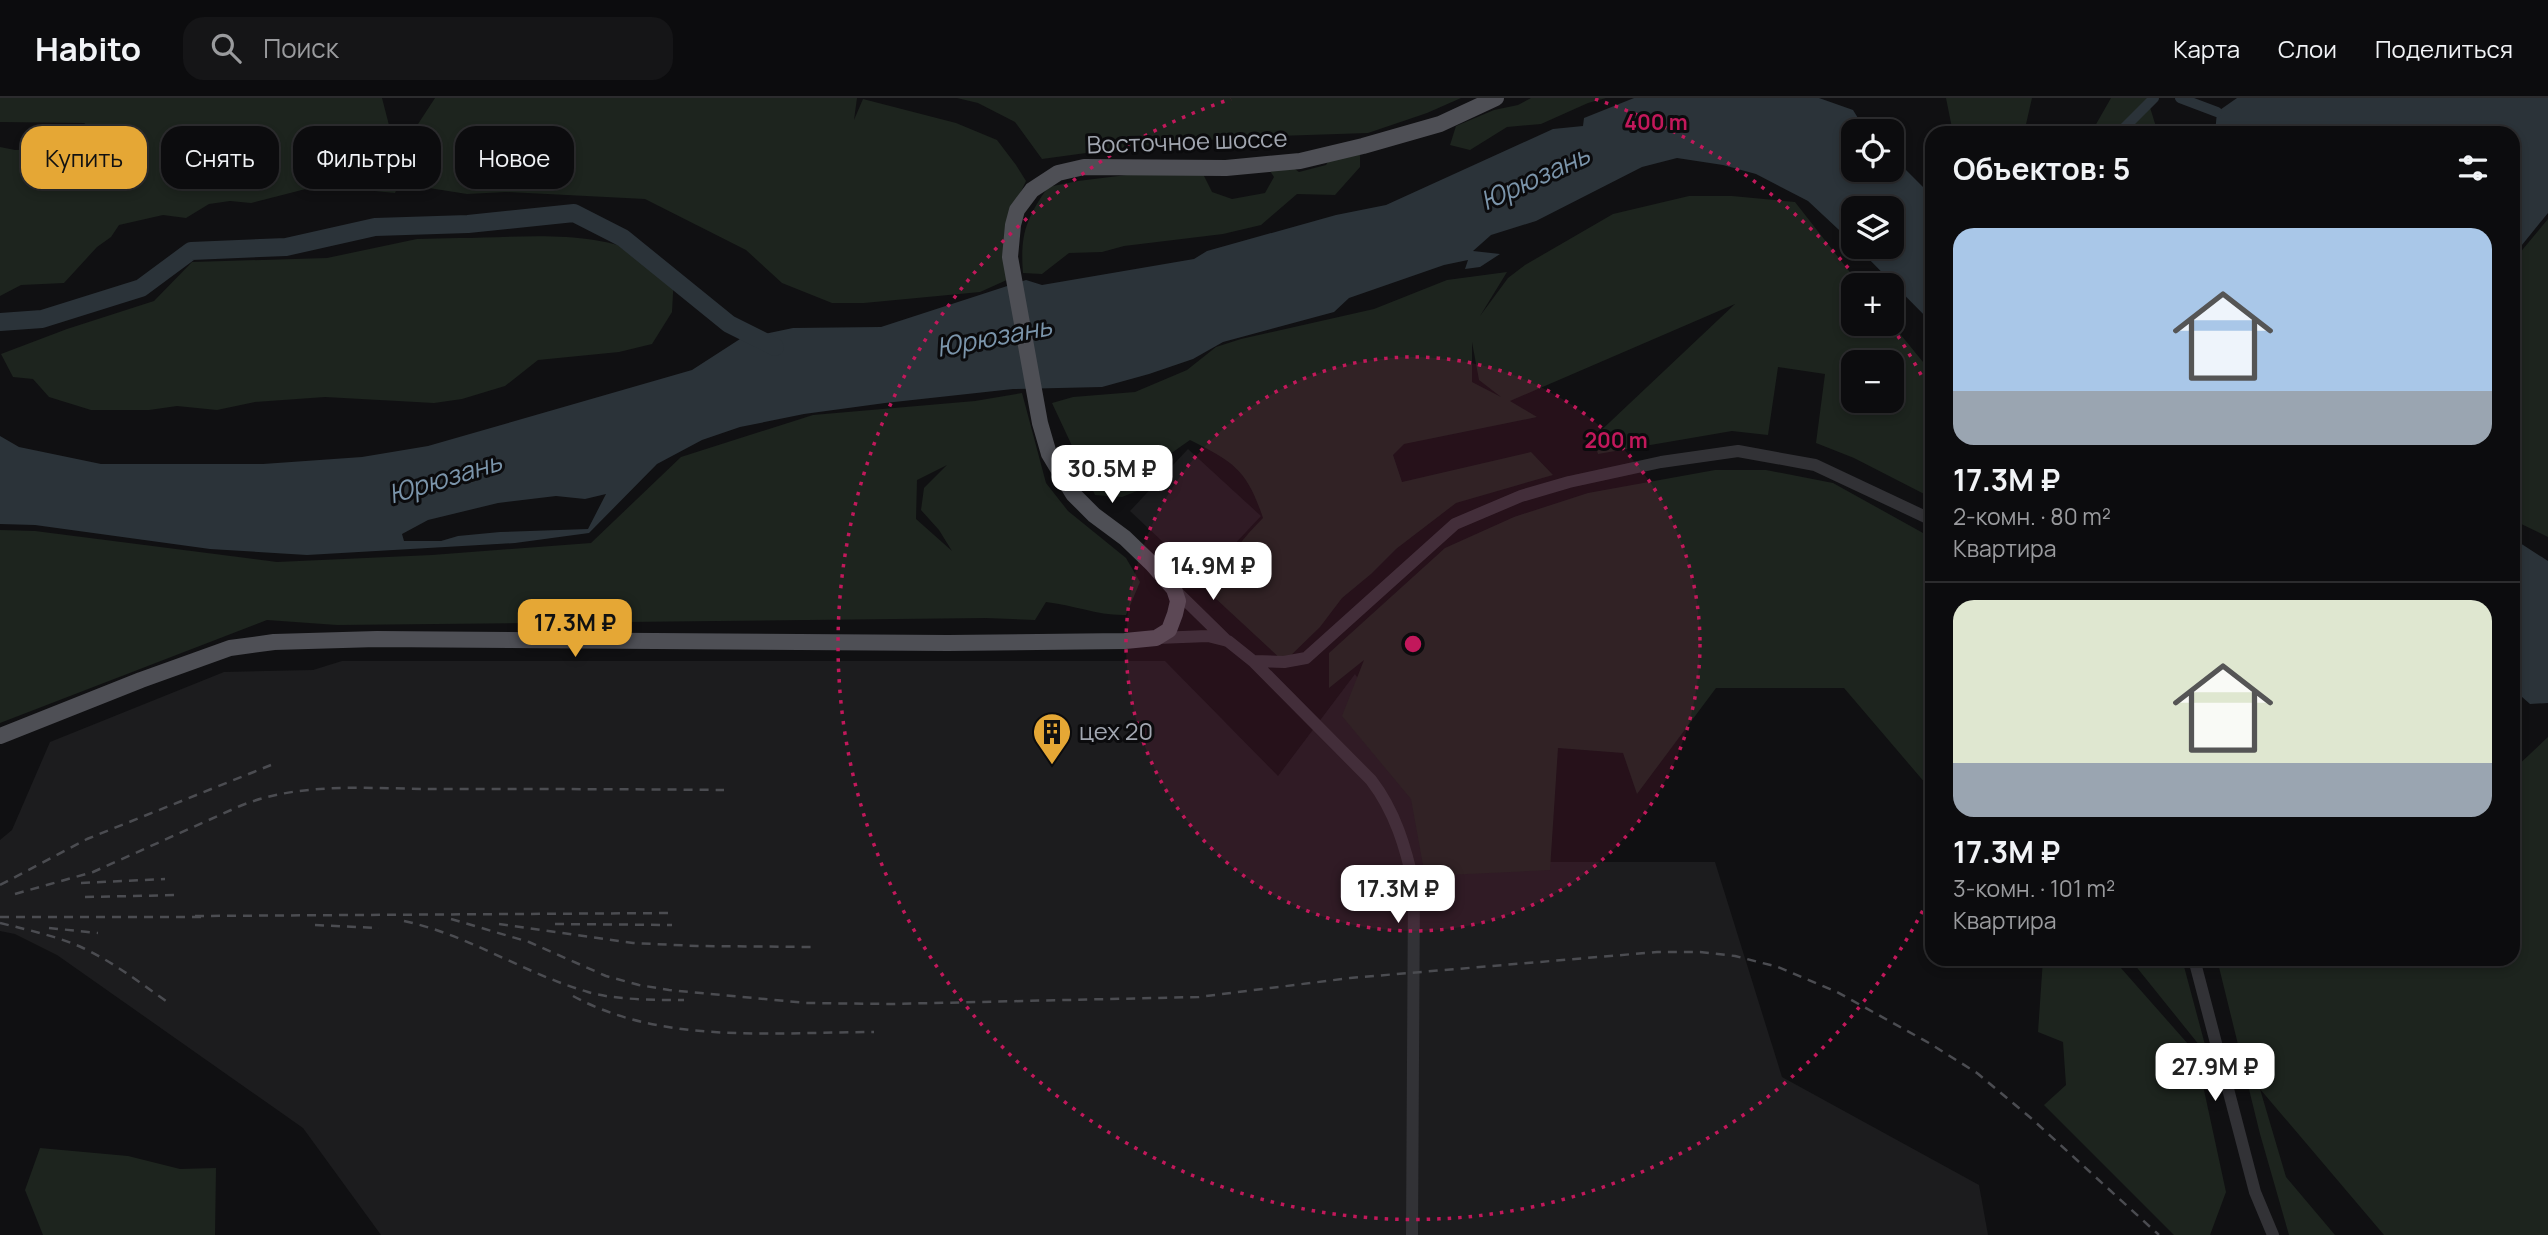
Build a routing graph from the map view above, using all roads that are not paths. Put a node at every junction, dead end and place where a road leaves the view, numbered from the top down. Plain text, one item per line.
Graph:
1 (1496, 98) edge
2 (1925, 517) edge
3 (1174, 589) junction
4 (1156, 638) junction
5 (1228, 641) junction
6 (1253, 661) junction
7 (0, 736) edge
8 (2196, 966) edge
9 (1412, 1235) edge
10 (2273, 1235) edge

1 - 3 main road, Восточное шоссе
2 - 6 street
3 - 4 main road
3 - 5 street, Восточное шоссе
4 - 5 street
4 - 7 main road
5 - 6 street, Восточное шоссе
6 - 9 street, Восточное шоссе
8 - 10 street

